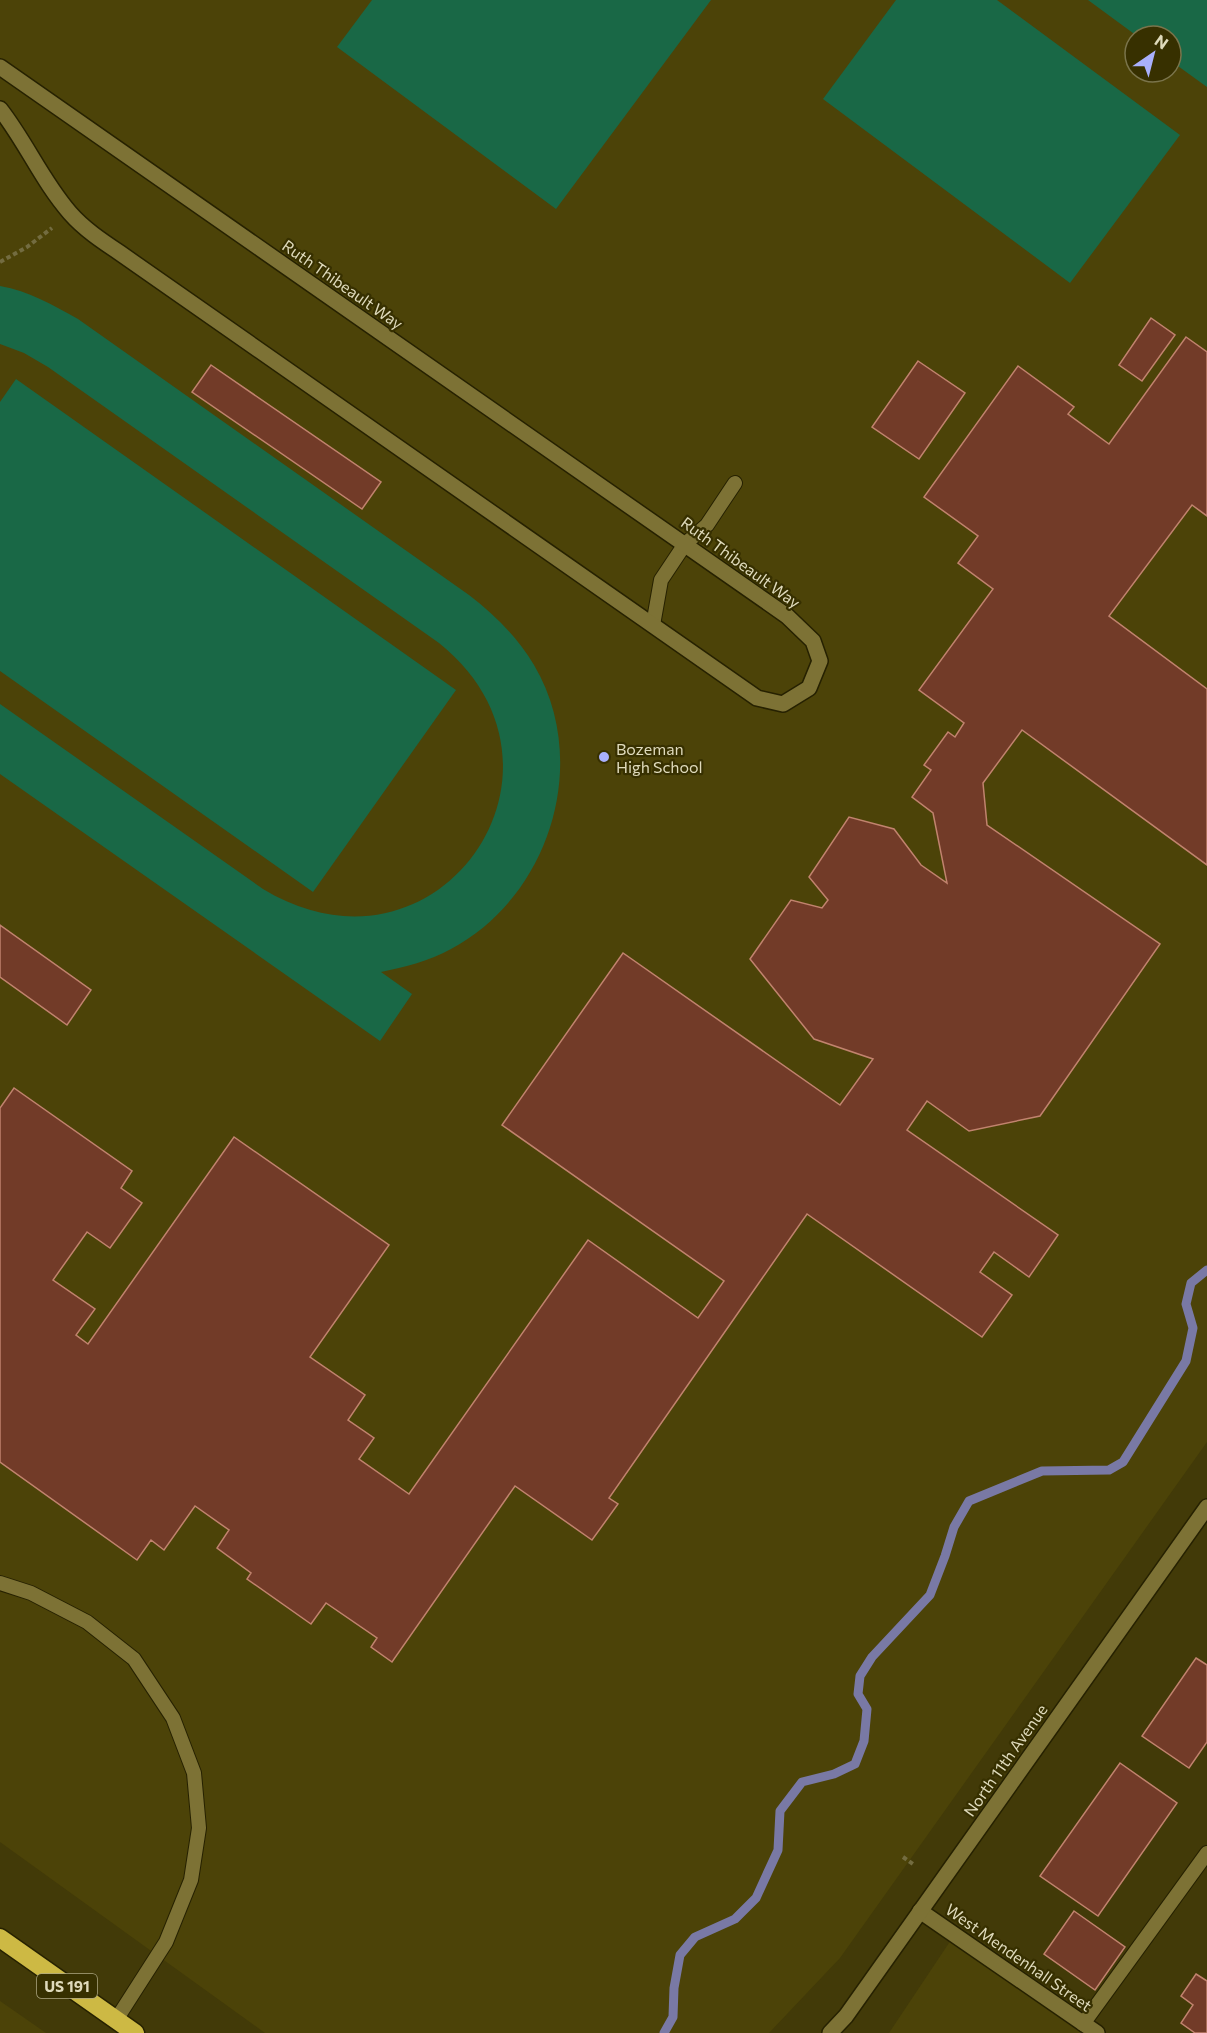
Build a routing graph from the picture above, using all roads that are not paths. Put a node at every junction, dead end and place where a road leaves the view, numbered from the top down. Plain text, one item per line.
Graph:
1 (0, 67) edge
2 (0, 109) edge
3 (735, 483) dead end
4 (686, 544) junction
5 (653, 625) junction
6 (1207, 1507) edge
7 (0, 1583) edge
8 (1207, 1853) edge
9 (920, 1911) junction
10 (0, 1938) edge
11 (116, 2020) junction
12 (1083, 2024) junction
13 (135, 2033) edge
14 (830, 2033) edge
15 (1096, 2033) edge

1 - 4 street, Ruth Thibeault Way
2 - 5 street, Ruth Thibeault Way
3 - 4 lane
4 - 5 lane
4 - 5 street, Ruth Thibeault Way
6 - 9 street, North 11th Avenue
7 - 11 lane
8 - 12 lane
9 - 12 street, West Mendenhall Street
9 - 14 street, North 11th Avenue
10 - 11 highway, US 191
11 - 13 highway, US 191
12 - 15 street, West Mendenhall Street

